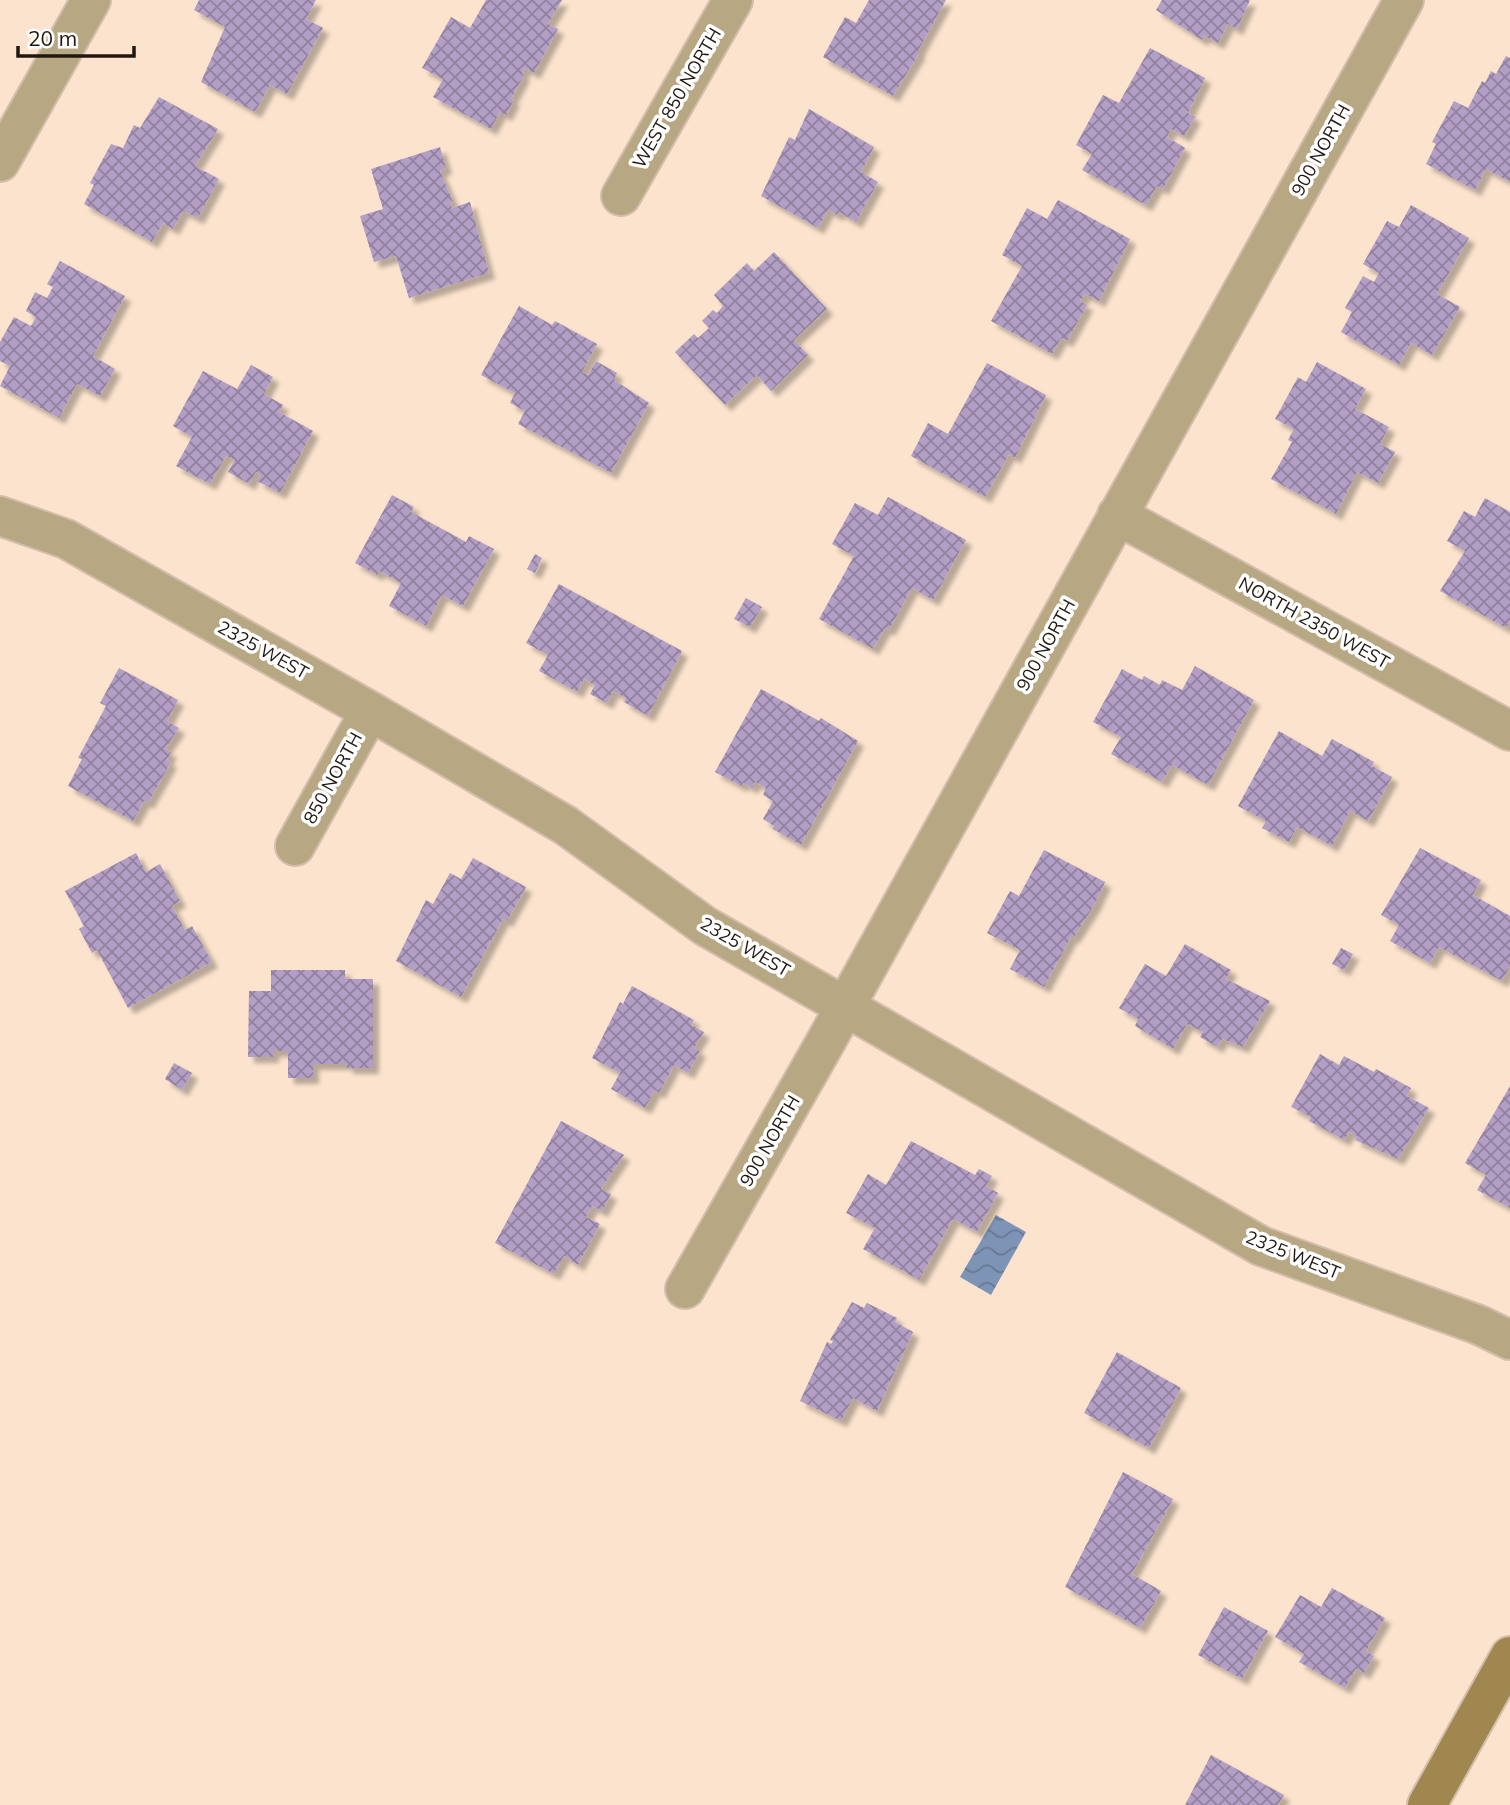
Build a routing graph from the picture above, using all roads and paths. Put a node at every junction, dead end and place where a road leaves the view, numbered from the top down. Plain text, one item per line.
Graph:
1 (91, 0) edge
2 (733, 0) edge
3 (1405, 0) edge
4 (0, 162) edge
5 (621, 195) dead end
6 (1117, 515) junction
7 (0, 516) edge
8 (370, 711) junction
9 (1510, 731) edge
10 (295, 846) dead end
11 (846, 1005) junction
12 (685, 1289) dead end
13 (1510, 1340) edge
14 (1510, 1656) edge
15 (1427, 1805) edge

1 - 4 street
2 - 5 street, WEST 850 NORTH
3 - 6 street, 900 NORTH
6 - 9 street, NORTH 2350 WEST
6 - 11 street, 900 NORTH
7 - 8 street, 2325 WEST
8 - 10 street, 850 NORTH
8 - 11 street, 2325 WEST
11 - 12 street, 900 NORTH
11 - 13 street, 2325 WEST
14 - 15 main road

